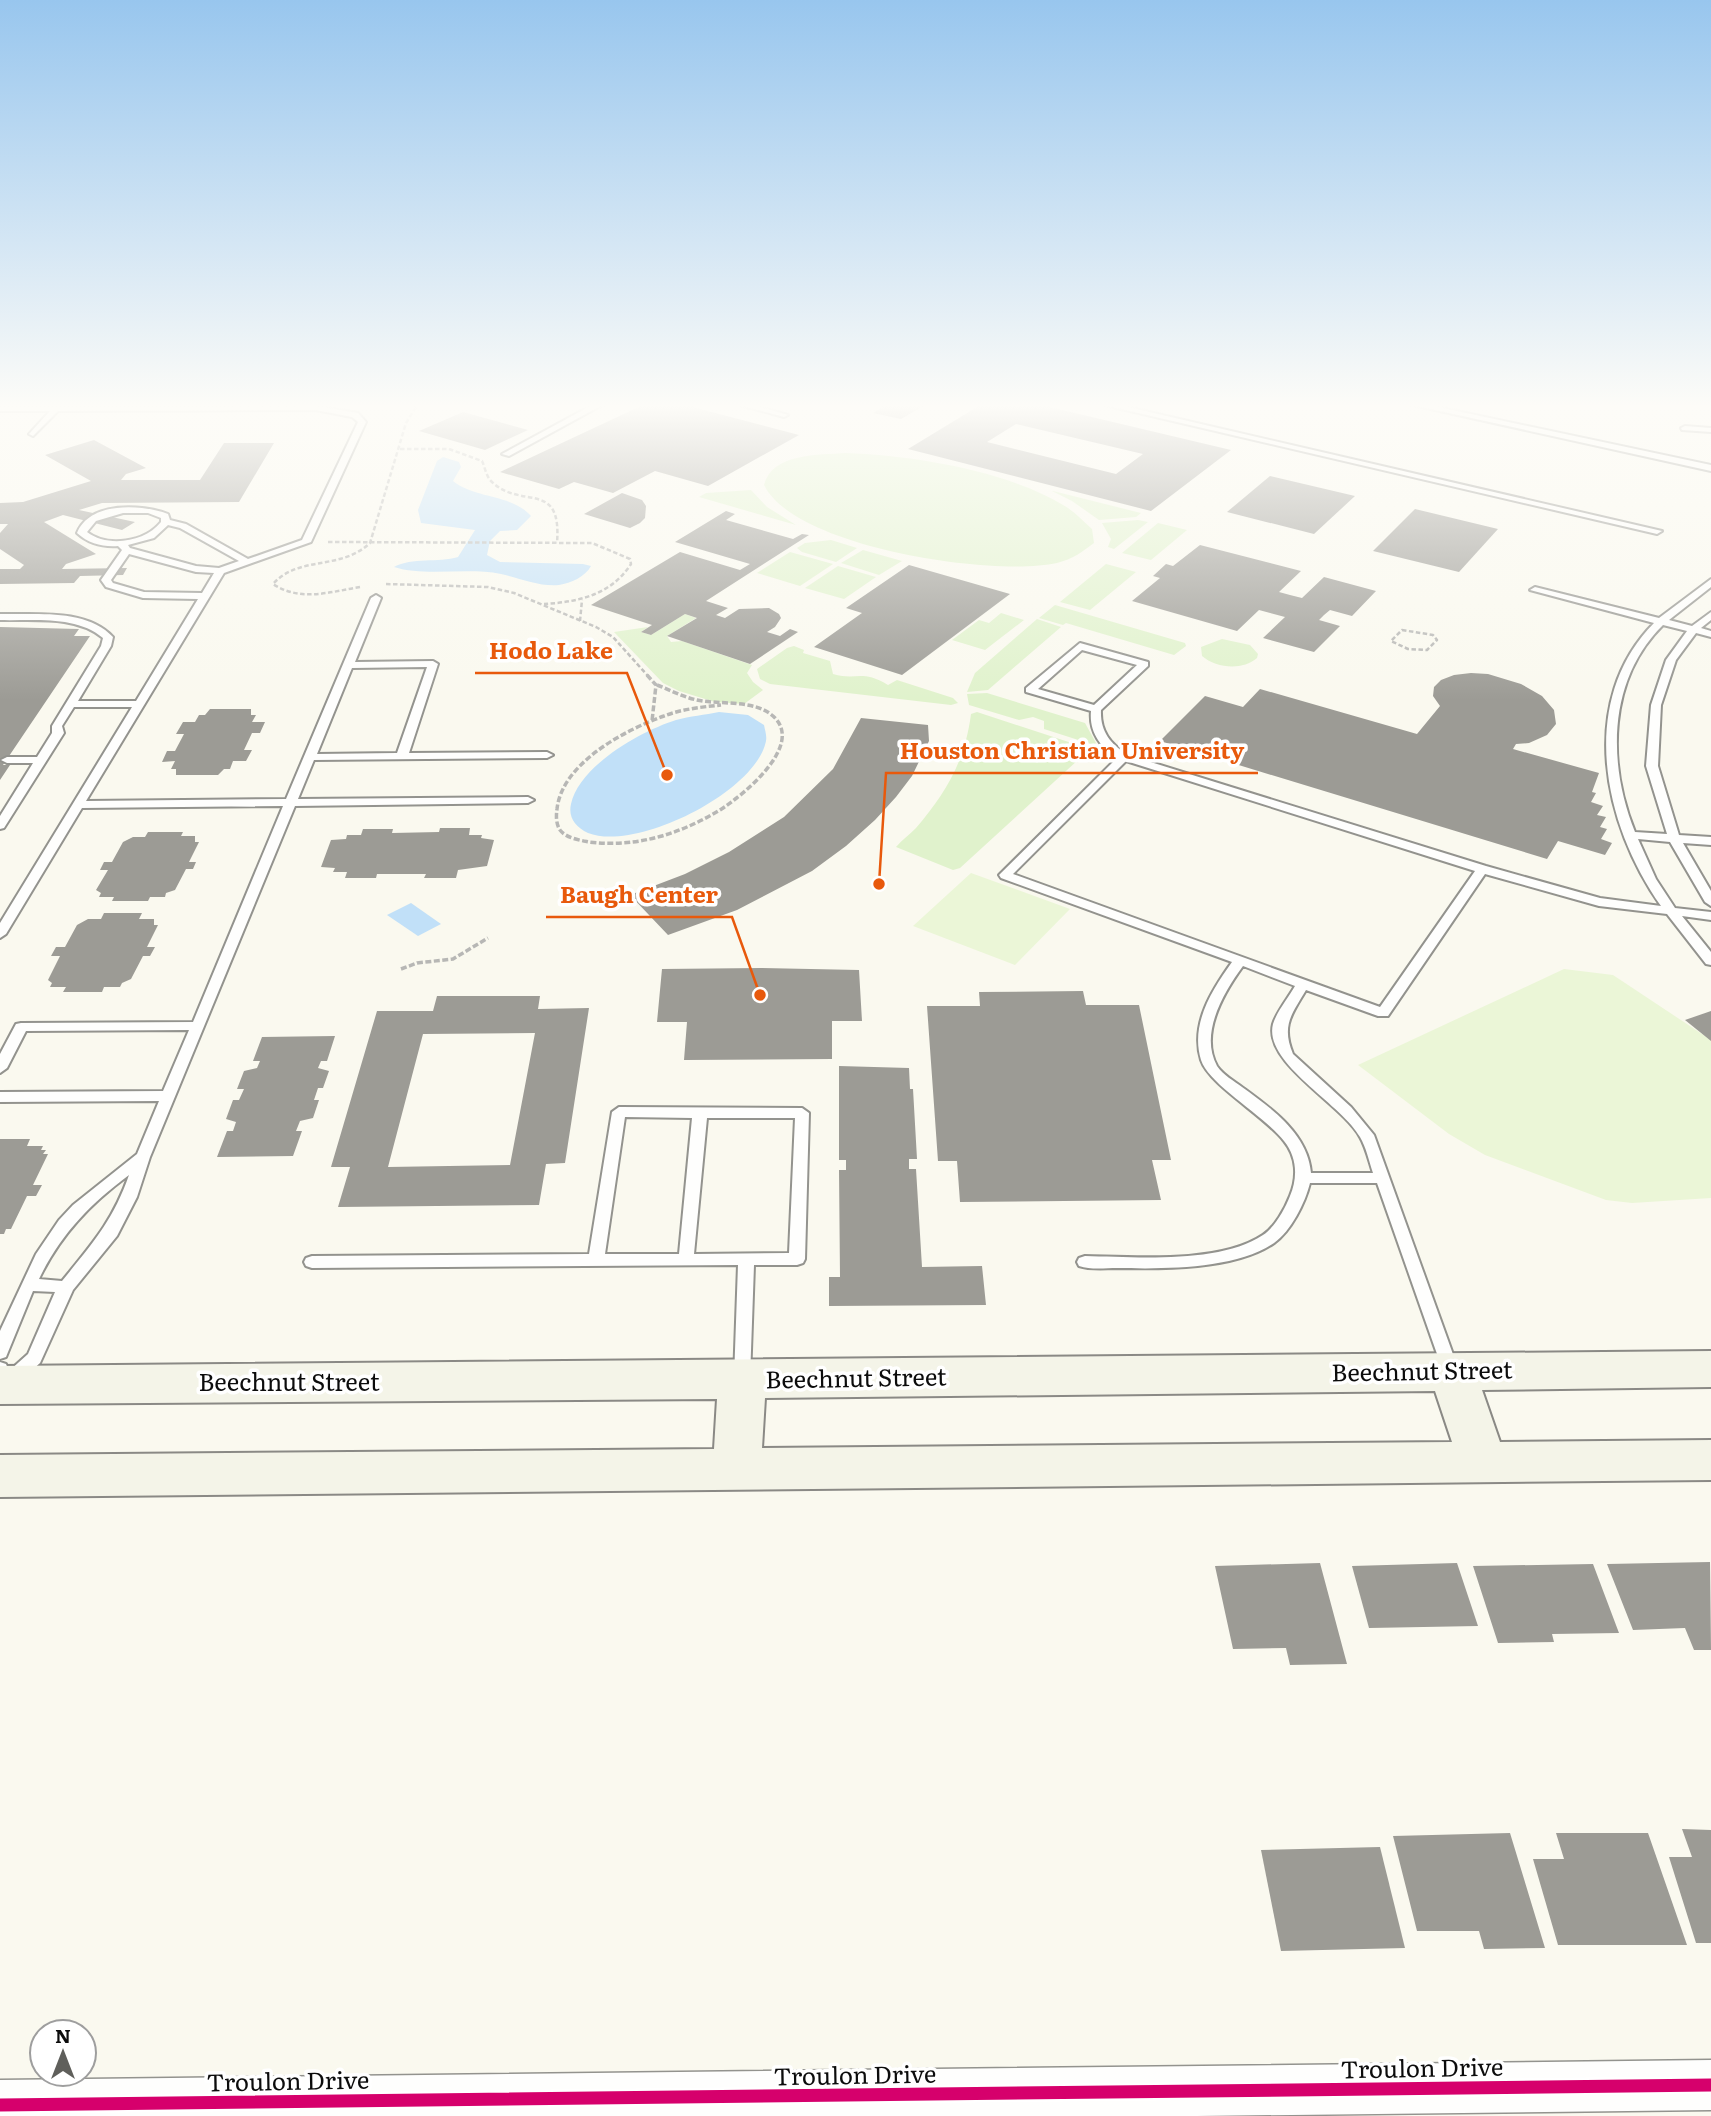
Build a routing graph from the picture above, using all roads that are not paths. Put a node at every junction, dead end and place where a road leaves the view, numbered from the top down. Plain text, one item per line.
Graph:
1 (324, 503) edge
2 (1534, 503) edge
3 (166, 522) junction
4 (1657, 531) dead end
5 (119, 542) junction
6 (127, 551) junction
7 (247, 562) junction
8 (220, 571) junction
9 (1711, 582) edge
10 (375, 589) road end
11 (1535, 590) dead end
12 (204, 596) junction
13 (1711, 615) edge
14 (0, 617) edge
15 (1662, 621) junction
16 (1693, 630) junction
17 (1711, 634) edge
18 (348, 665) junction
19 (71, 704) junction
20 (139, 704) junction
21 (1096, 709) junction
22 (547, 755) dead end
23 (402, 756) junction
24 (310, 757) junction
25 (1124, 757) junction
26 (7, 760) dead end
27 (42, 760) junction
28 (528, 800) dead end
29 (291, 802) junction
30 (79, 805) junction
31 (0, 825) edge
32 (1629, 835) junction
33 (1674, 838) junction
34 (1711, 841) edge
35 (1482, 869) junction
36 (1711, 902) edge
37 (1670, 911) junction
38 (1711, 916) edge
39 (0, 934) edge
40 (1240, 961) junction
41 (1711, 961) edge
42 (1303, 984) junction
43 (198, 1026) junction
44 (0, 1068) edge
45 (169, 1096) junction
46 (0, 1097) edge
47 (699, 1113) junction
48 (143, 1157) junction
49 (1305, 1178) junction
50 (1384, 1178) junction
51 (596, 1260) junction
52 (685, 1260) junction
53 (746, 1260) junction
54 (312, 1262) dead end
55 (1085, 1262) dead end
56 (30, 1285) junction
57 (66, 1287) junction
58 (1711, 1369) edge
59 (1452, 1372) junction
60 (1, 1377) edge
61 (742, 1380) junction
62 (1711, 1460) edge
63 (1483, 1462) junction
64 (737, 1470) junction
65 (0, 1476) edge
66 (1711, 2085) edge
67 (0, 2105) edge

1 - 7 lane
2 - 4 lane
3 - 5 lane
3 - 5 lane
3 - 7 lane
5 - 6 lane
6 - 8 lane
6 - 12 lane
7 - 8 lane
8 - 12 lane
9 - 15 lane
10 - 18 lane
11 - 15 lane
12 - 20 lane
13 - 16 lane
14 - 19 lane
15 - 16 lane
15 - 32 lane
16 - 17 lane
16 - 33 lane
18 - 23 lane
18 - 24 lane
19 - 20 lane
19 - 27 lane
20 - 30 lane
21 - 21 lane
21 - 25 lane
22 - 23 lane
23 - 24 lane
24 - 29 lane
25 - 35 lane
25 - 40 lane
26 - 27 lane
27 - 31 lane
28 - 29 lane
29 - 30 lane
29 - 43 lane
30 - 39 lane
32 - 33 lane
32 - 37 lane
33 - 34 lane
33 - 36 lane
35 - 37 lane
35 - 42 lane
37 - 38 lane
37 - 41 lane
40 - 42 lane
40 - 49 lane
42 - 50 lane
43 - 44 lane
43 - 45 lane
45 - 46 lane
45 - 48 lane
47 - 51 lane
47 - 52 lane
47 - 53 lane
48 - 56 lane
48 - 57 lane
49 - 50 lane
49 - 55 lane
50 - 59 lane
51 - 52 lane
51 - 54 lane
52 - 53 lane
53 - 61 lane
56 - 57 lane
56 - 60 lane
57 - 60 lane
58 - 59 main road, Beechnut Street
59 - 61 main road, Beechnut Street
59 - 63 main road
60 - 61 main road, Beechnut Street
61 - 64 main road
62 - 63 main road
63 - 64 main road
64 - 65 main road
66 - 67 street, Troulon Drive

